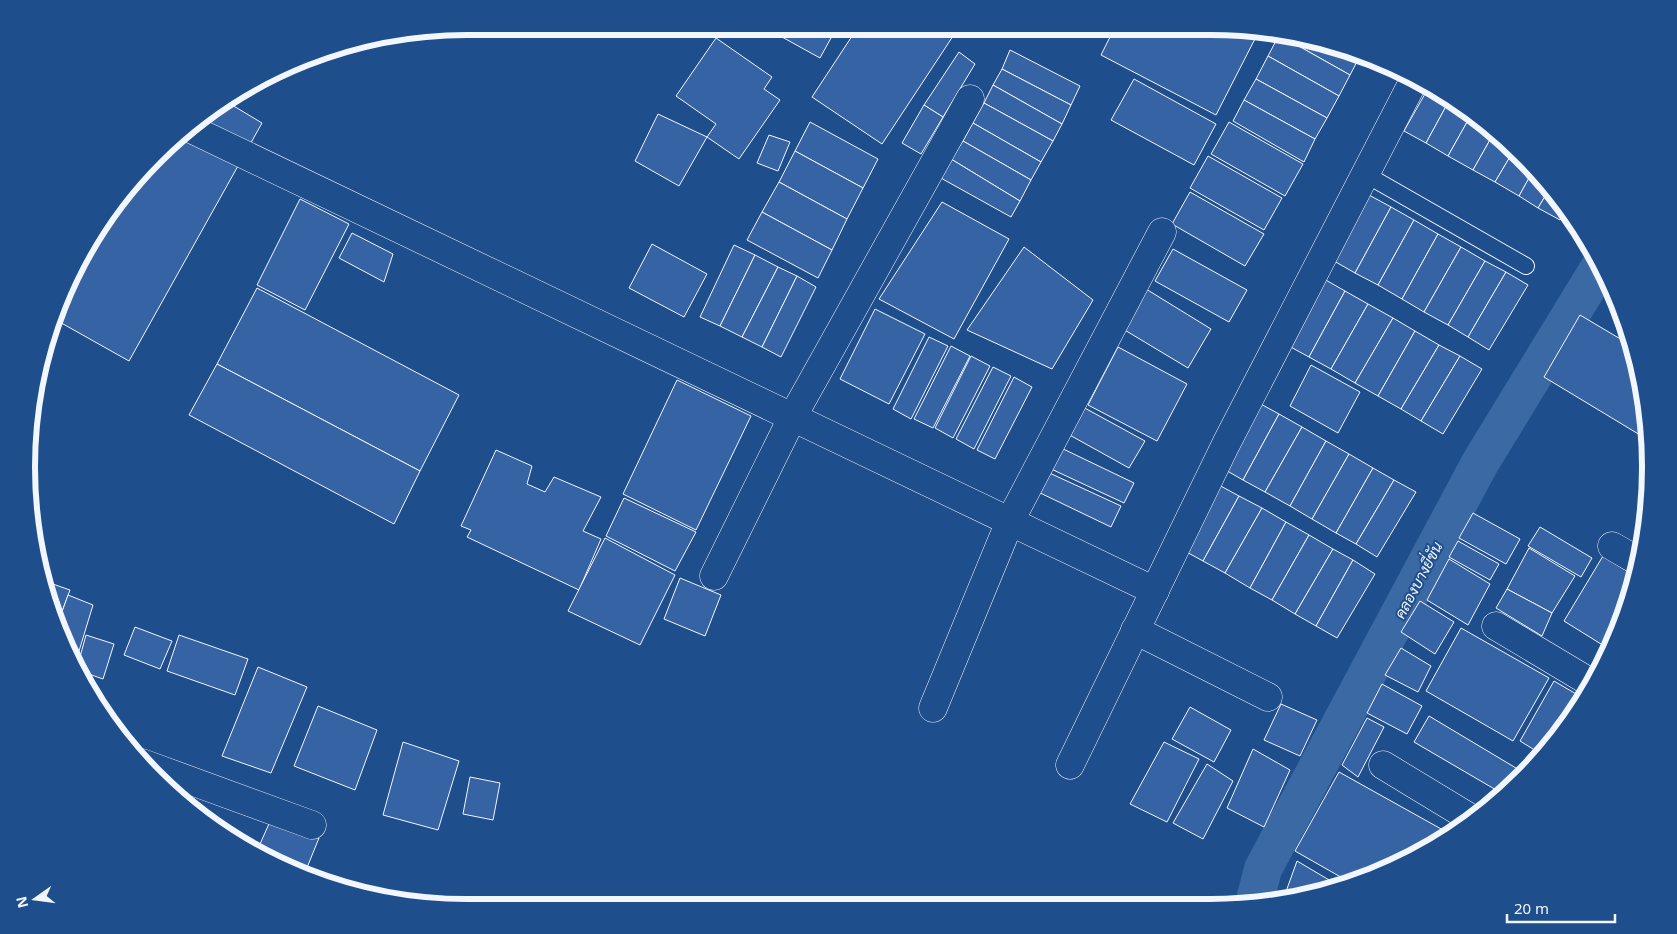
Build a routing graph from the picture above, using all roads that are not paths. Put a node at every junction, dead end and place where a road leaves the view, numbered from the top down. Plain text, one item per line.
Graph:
1 (1411, 85) edge
2 (970, 99) dead end
3 (195, 131) edge
4 (1365, 174) junction
5 (1162, 232) dead end
6 (1526, 266) dead end
7 (793, 416) junction
8 (1010, 521) junction
9 (1612, 546) dead end
10 (1632, 558) edge
11 (714, 576) dead end
12 (1155, 591) junction
13 (1496, 626) dead end
14 (1136, 630) junction
15 (1586, 680) edge
16 (1268, 697) dead end
17 (933, 708) dead end
18 (1070, 765) dead end
19 (1383, 765) dead end
20 (159, 769) edge
21 (1466, 815) edge
22 (312, 825) dead end

1 - 4 street
2 - 7 street
3 - 7 street
4 - 6 lane
4 - 12 street
5 - 8 street
7 - 8 street
7 - 11 street
8 - 12 street
8 - 17 street
9 - 10 street
12 - 14 street
13 - 15 street
14 - 16 street
14 - 18 street
19 - 21 street
20 - 22 street

